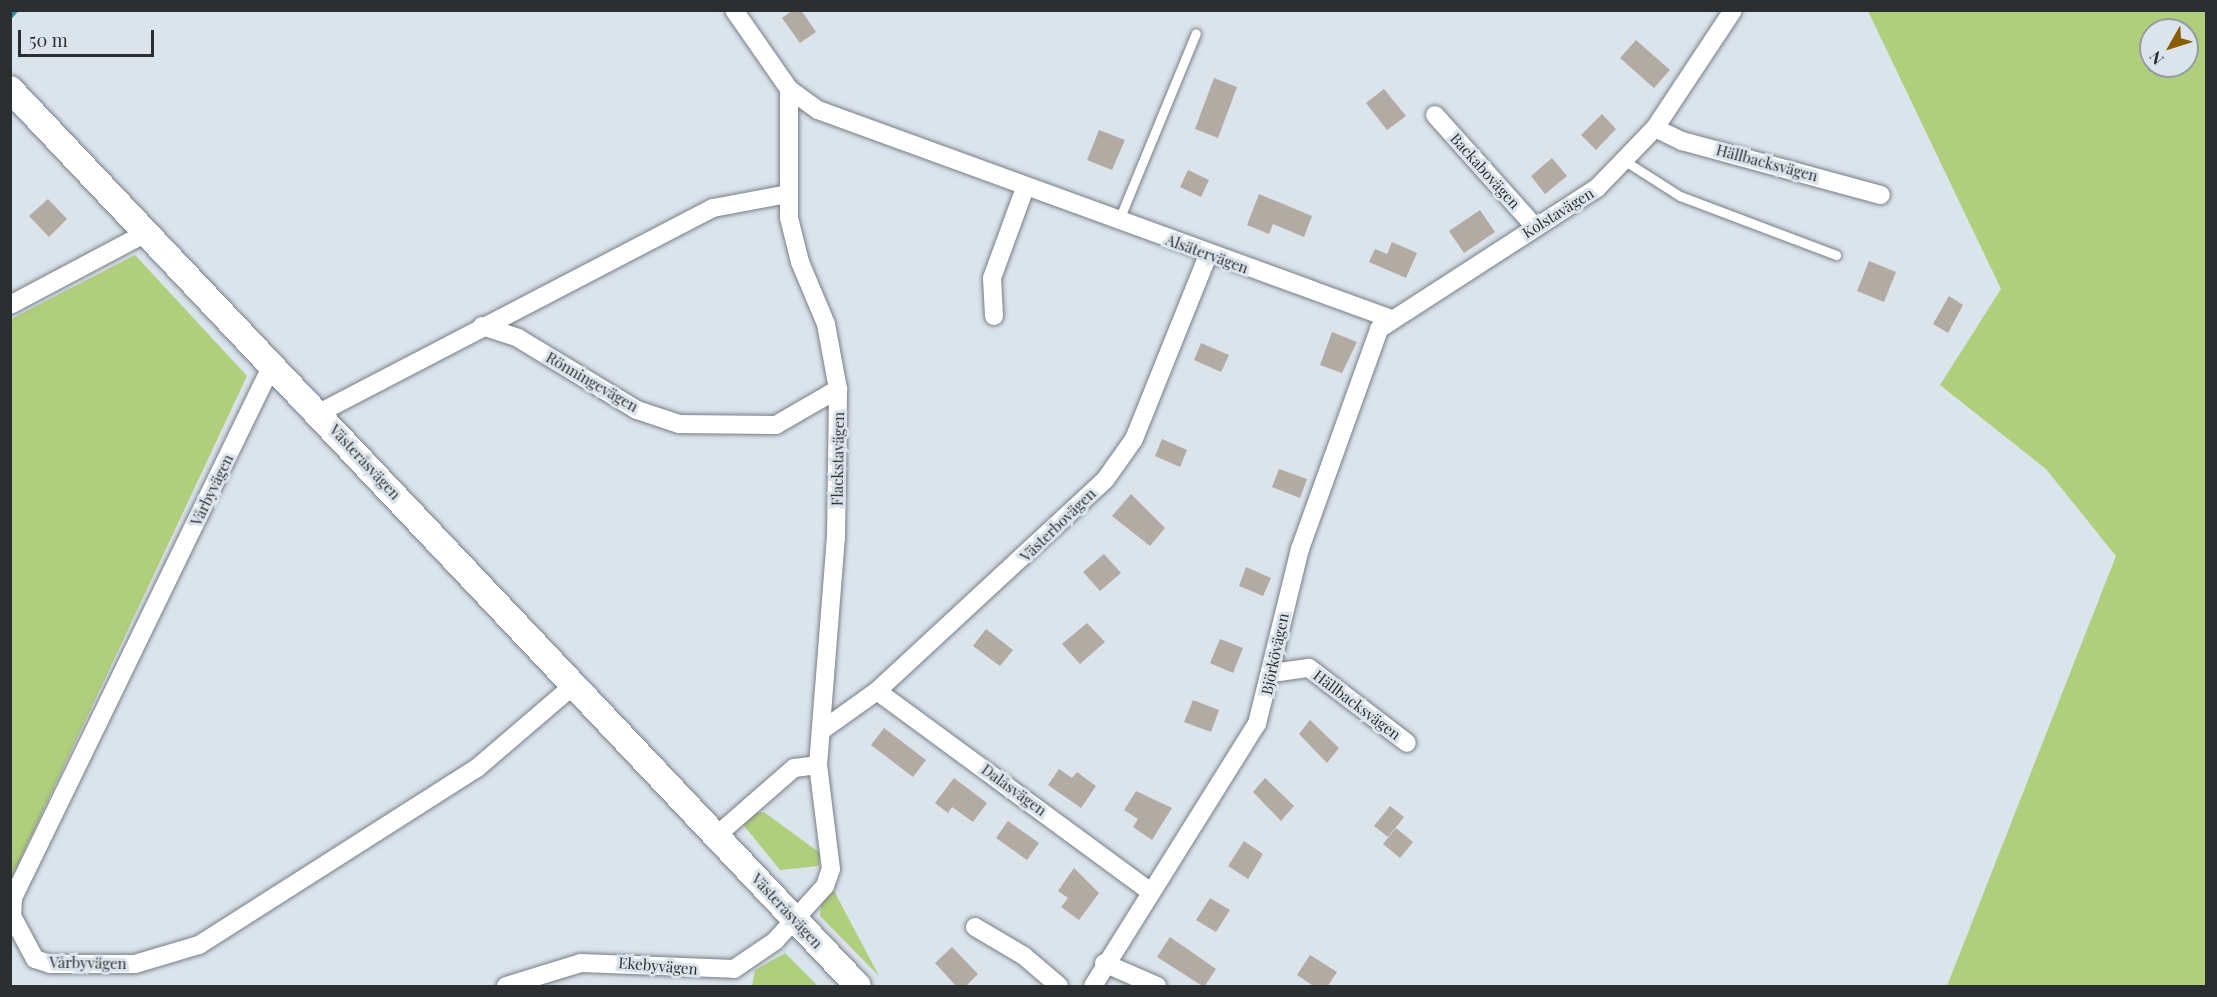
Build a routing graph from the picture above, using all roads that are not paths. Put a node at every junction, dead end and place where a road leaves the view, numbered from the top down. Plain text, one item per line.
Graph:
1 (734, 10) edge
2 (1733, 10) edge
3 (1196, 33) dead end
4 (10, 89) edge
5 (789, 89) junction
6 (1435, 115) dead end
7 (1655, 128) junction
8 (1625, 161) junction
9 (1025, 188) junction
10 (788, 194) junction
11 (1881, 195) dead end
12 (1118, 222) junction
13 (1535, 227) junction
14 (148, 232) junction
15 (1208, 255) junction
16 (1836, 255) dead end
17 (10, 305) edge
18 (994, 316) dead end
19 (1389, 318) junction
20 (482, 326) junction
21 (272, 364) junction
22 (838, 389) junction
23 (319, 413) junction
24 (1272, 672) junction
25 (574, 685) junction
26 (877, 691) junction
27 (821, 731) junction
28 (1407, 743) dead end
29 (818, 765) junction
30 (716, 836) junction
31 (1149, 891) junction
32 (794, 918) junction
33 (975, 927) dead end
34 (1104, 963) junction
35 (506, 987) edge
36 (858, 987) edge
37 (1059, 987) edge
38 (1092, 987) edge
39 (1157, 987) edge

1 - 5 street
2 - 7 street, Kolstavägen
3 - 12 lane
4 - 14 street, Västeråsvägen
5 - 9 street, Alsätervägen
5 - 10 street, Flackstavägen
6 - 13 street, Backabovägen
7 - 8 street, Kolstavägen
7 - 11 street, Hällbacksvägen
8 - 13 street, Kolstavägen
8 - 16 lane
9 - 12 street, Alsätervägen
9 - 18 street
10 - 20 street
10 - 22 street, Flackstavägen
12 - 15 street, Alsätervägen
13 - 19 street, Kolstavägen
14 - 17 street
14 - 21 street, Västeråsvägen
15 - 19 street, Alsätervägen
15 - 26 street, Västerbovägen
19 - 24 street, Björkövägen
20 - 22 street, Rönningevägen
20 - 23 street
21 - 23 street, Västeråsvägen
21 - 25 street, Vårbyvägen
22 - 27 street, Flackstavägen
23 - 25 street, Västeråsvägen
24 - 28 street, Hällbacksvägen
24 - 31 street, Björkövägen
25 - 30 street, Västeråsvägen
26 - 27 street, Västerbovägen
26 - 31 street, Dalåsvägen
27 - 29 street, Flackstavägen
29 - 30 street
29 - 32 street, Flackstavägen
30 - 32 street, Västeråsvägen
31 - 34 street, Björkövägen
32 - 35 street, Ekebyvägen
32 - 36 street, Västeråsvägen
33 - 37 street
34 - 38 street, Björkövägen
34 - 39 street

